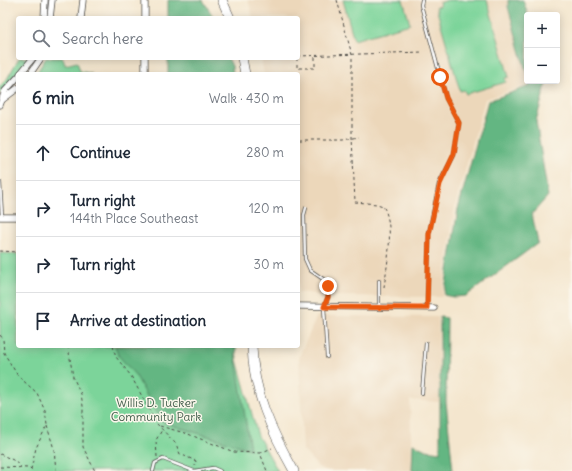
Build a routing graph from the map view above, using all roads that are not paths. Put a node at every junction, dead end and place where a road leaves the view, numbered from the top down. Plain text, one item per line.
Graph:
1 (45, 0) edge
2 (52, 0) edge
3 (83, 0) edge
4 (145, 0) edge
5 (222, 0) edge
6 (422, 0) edge
7 (44, 16) edge
8 (50, 16) edge
9 (81, 16) edge
10 (145, 16) edge
11 (229, 16) edge
12 (31, 60) edge
13 (40, 60) edge
14 (145, 60) edge
15 (242, 60) edge
16 (22, 72) edge
17 (31, 72) edge
18 (145, 72) edge
19 (245, 72) edge
20 (16, 82) edge
21 (16, 90) edge
22 (1, 102) edge
23 (0, 182) edge
24 (306, 208) dead end
25 (1, 217) edge
26 (16, 217) edge
27 (379, 281) dead end
28 (300, 306) edge
29 (324, 307) junction
30 (379, 308) junction
31 (427, 308) junction
32 (434, 308) dead end
33 (426, 343) dead end
34 (252, 348) edge
35 (327, 357) dead end
36 (422, 394) dead end
37 (194, 470) edge
38 (153, 471) edge
39 (220, 471) edge
40 (294, 471) edge

1 - 7 street
2 - 8 street
3 - 9 street
4 - 10 street
5 - 11 main road
6 - 31 lane
12 - 16 street
13 - 17 street
14 - 18 street
15 - 19 main road
20 - 22 street
21 - 22 street
23 - 25 lane
24 - 29 lane
25 - 26 street
27 - 30 lane
28 - 29 street
29 - 30 street
29 - 35 lane
30 - 31 street
31 - 32 street
33 - 36 lane
34 - 40 main road
37 - 38 lane
37 - 39 lane

